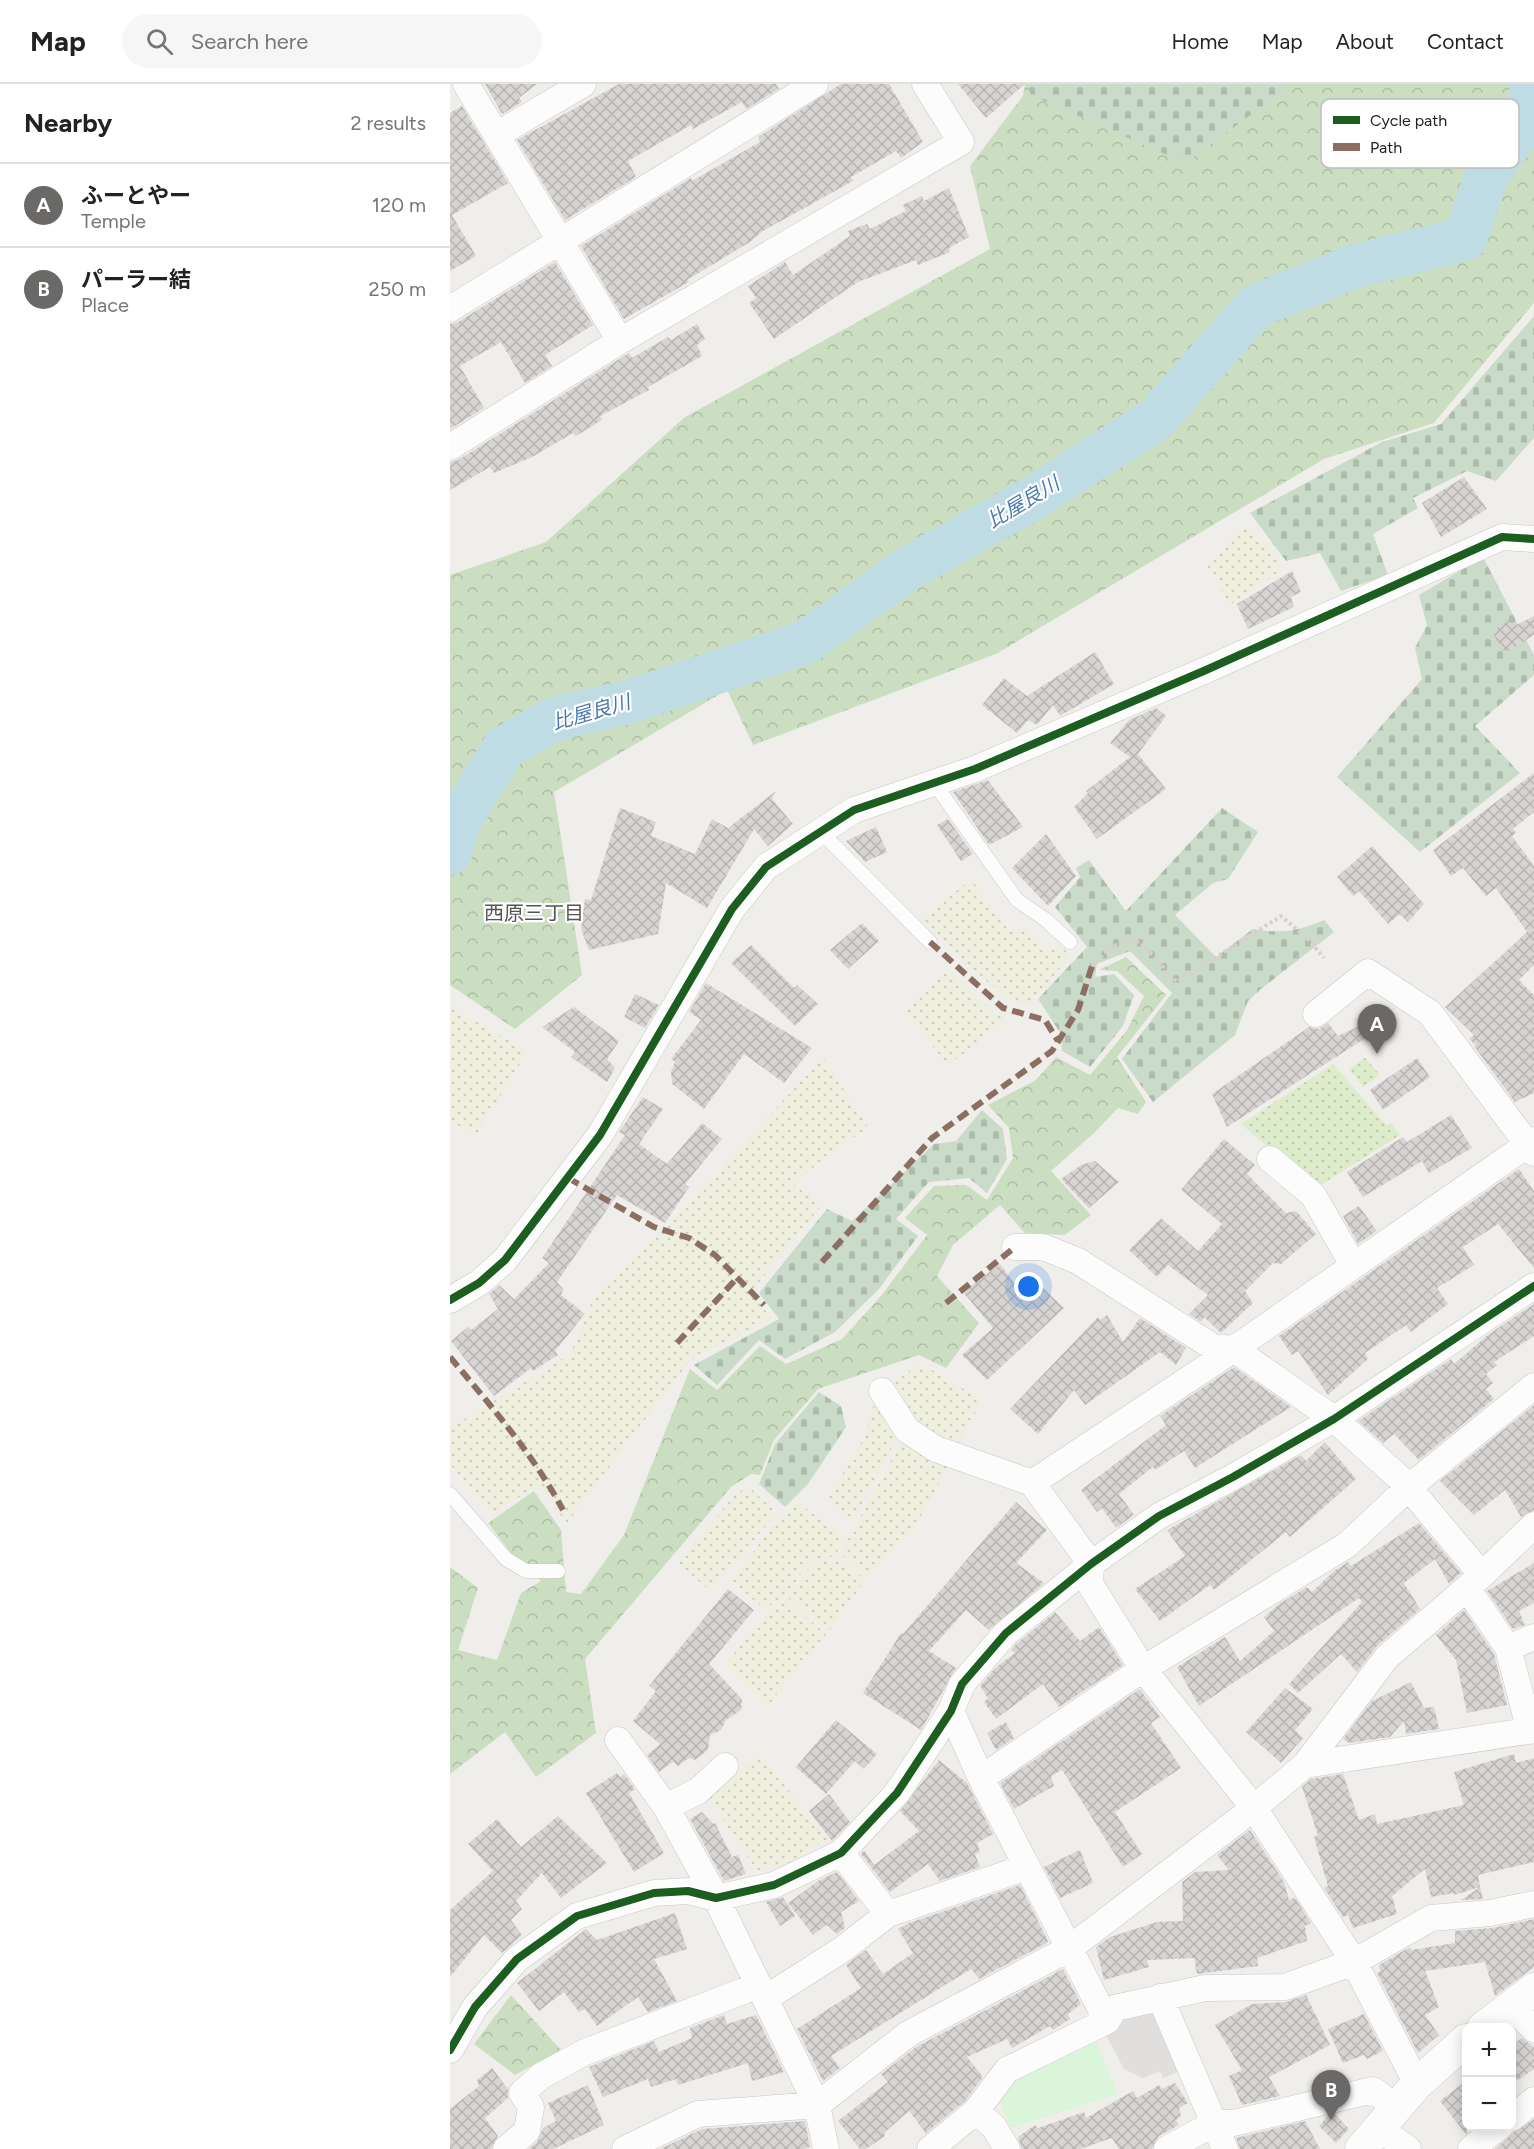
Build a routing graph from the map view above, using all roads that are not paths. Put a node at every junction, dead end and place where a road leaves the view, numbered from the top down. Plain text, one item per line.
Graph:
1 (466, 84) edge
2 (583, 84) edge
3 (816, 84) edge
4 (925, 84) edge
5 (498, 134) junction
6 (560, 240) junction
7 (450, 309) edge
8 (620, 341) junction
9 (450, 447) edge
10 (1534, 539) edge
11 (934, 783) junction
12 (821, 831) junction
13 (930, 942) dead end
14 (1070, 942) dead end
15 (1316, 1014) dead end
16 (1532, 1145) edge
17 (1270, 1159) dead end
18 (1015, 1248) dead end
19 (1353, 1265) junction
20 (1534, 1286) edge
21 (450, 1300) edge
22 (1234, 1349) junction
23 (1534, 1386) edge
24 (882, 1391) dead end
25 (1334, 1419) junction
26 (1032, 1483) junction
27 (1408, 1488) junction
28 (450, 1494) edge
29 (1534, 1525) edge
30 (1091, 1564) junction
31 (558, 1571) dead end
32 (1475, 1582) junction
33 (1534, 1637) edge
34 (1508, 1648) junction
35 (1143, 1669) junction
36 (951, 1711) junction
37 (1532, 1731) edge
38 (618, 1740) dead end
39 (1305, 1765) junction
40 (725, 1766) dead end
41 (981, 1778) junction
42 (666, 1807) junction
43 (1254, 1809) junction
44 (841, 1853) junction
45 (1027, 1867) junction
46 (716, 1898) junction
47 (1534, 1904) edge
48 (888, 1914) junction
49 (1070, 1948) junction
50 (1354, 1962) junction
51 (763, 1991) junction
52 (1160, 1997) junction
53 (1522, 1998) edge
54 (1107, 2021) junction
55 (1490, 2023) edge
56 (1534, 2029) edge
57 (1462, 2045) edge
58 (450, 2050) edge
59 (1534, 2100) edge
60 (817, 2105) junction
61 (976, 2111) junction
62 (1516, 2115) edge
63 (1388, 2117) edge
64 (1215, 2123) junction
65 (1495, 2131) edge
66 (532, 2140) edge
67 (506, 2149) edge
68 (625, 2149) edge
69 (826, 2149) edge
70 (930, 2149) edge
71 (1006, 2149) edge
72 (1167, 2149) edge
73 (1225, 2149) edge
74 (1408, 2149) edge
75 (1472, 2149) edge

1 - 5 street
2 - 5 street
3 - 6 street
4 - 8 street
5 - 6 street
6 - 7 street
6 - 8 street
8 - 9 street
10 - 11 street
11 - 12 street
11 - 14 lane
12 - 13 lane
12 - 21 street
15 - 16 street
16 - 19 street
17 - 19 street
18 - 22 street
19 - 22 street
20 - 25 street
22 - 25 street
22 - 26 street
23 - 27 street
24 - 26 street
25 - 27 street
25 - 30 street
26 - 30 street
27 - 32 street
27 - 35 street
28 - 31 lane
29 - 32 street
30 - 35 street
30 - 36 street
32 - 34 street
32 - 39 street
33 - 34 street
34 - 37 street
35 - 41 street
35 - 43 street
36 - 41 street
36 - 44 street
37 - 39 street
38 - 42 street
39 - 43 street
40 - 42 street
41 - 45 street
42 - 46 street
43 - 49 street
43 - 50 street
44 - 46 street
44 - 48 street
45 - 48 street
45 - 49 street
46 - 51 street
46 - 58 street
47 - 50 street
48 - 51 street
49 - 54 street
49 - 60 street
50 - 52 street
50 - 63 street
51 - 60 street
51 - 66 street
52 - 54 street
52 - 64 street
53 - 55 street
53 - 56 street
54 - 61 street
57 - 63 street
59 - 62 street
60 - 68 street
60 - 69 street
61 - 70 street
61 - 71 street
63 - 64 street
63 - 74 street
64 - 72 street
64 - 73 street
65 - 75 street
66 - 67 street

